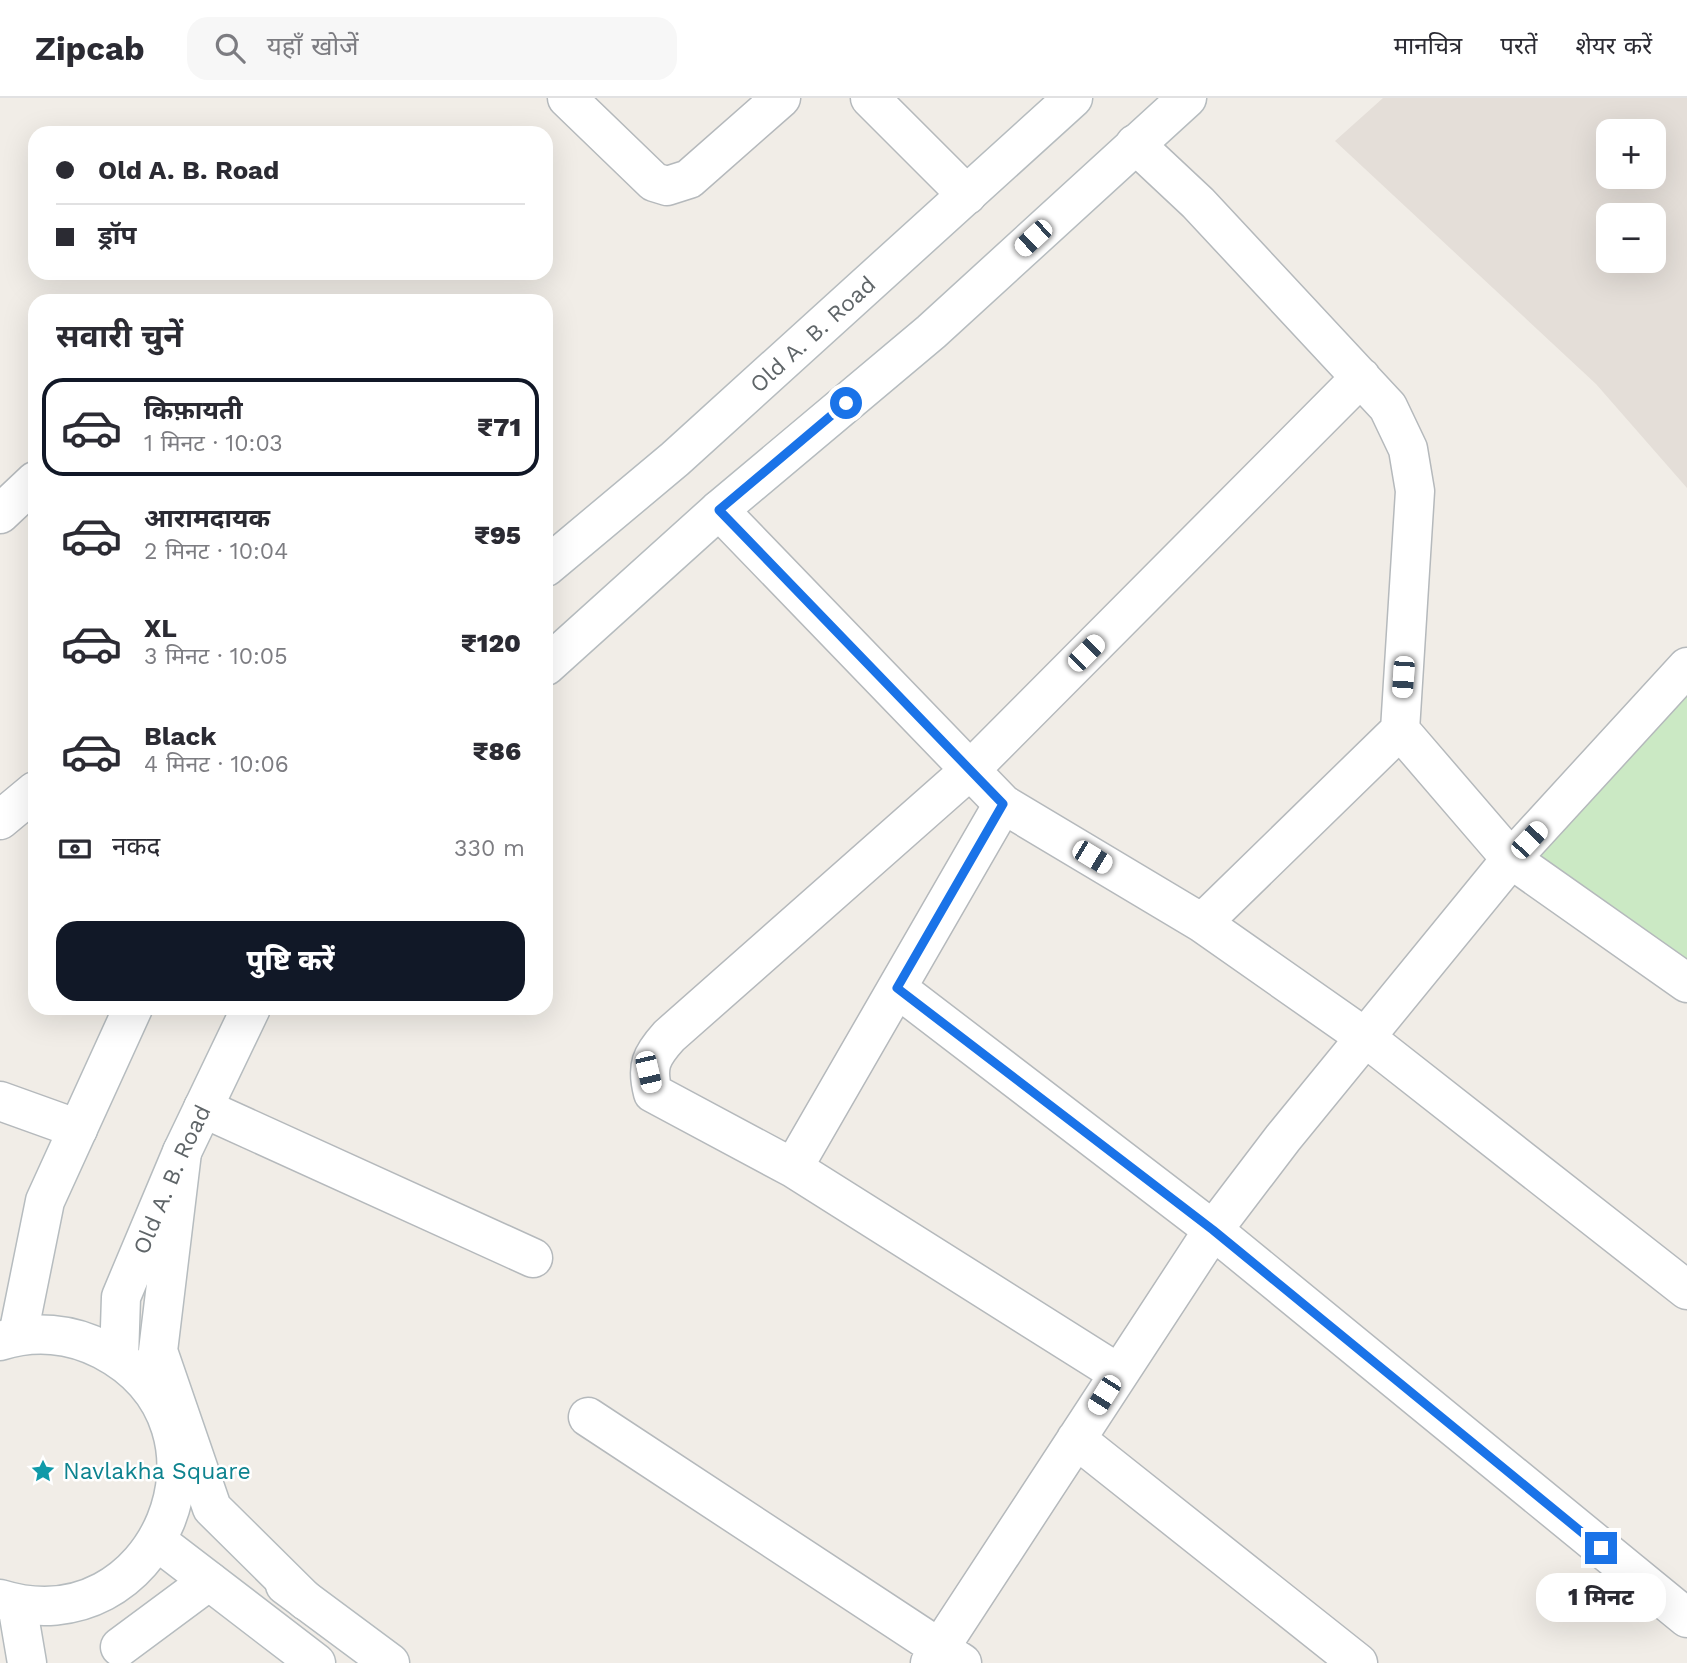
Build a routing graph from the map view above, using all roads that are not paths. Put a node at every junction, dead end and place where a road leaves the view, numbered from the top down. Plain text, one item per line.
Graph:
1 (567, 98) edge
2 (870, 98) edge
3 (1073, 98) edge
4 (1187, 98) edge
5 (776, 99) edge
6 (1135, 144) junction
7 (967, 195) junction
8 (1361, 377) junction
9 (28, 488) edge
10 (719, 510) junction
11 (0, 514) edge
12 (553, 561) edge
13 (553, 660) edge
14 (1687, 667) edge
15 (1400, 730) junction
16 (969, 771) junction
17 (28, 797) edge
18 (1003, 804) junction
19 (0, 820) edge
20 (1511, 859) junction
21 (1202, 923) junction
22 (1687, 983) edge
23 (897, 988) junction
24 (130, 1015) edge
25 (248, 1015) edge
26 (1366, 1038) junction
27 (0, 1101) edge
28 (203, 1108) junction
29 (78, 1129) junction
30 (182, 1152) junction
31 (793, 1168) junction
32 (1213, 1230) junction
33 (533, 1258) dead end
34 (1687, 1290) edge
35 (14, 1292) edge
36 (9, 1338) edge
37 (119, 1358) junction
38 (1118, 1373) junction
39 (588, 1417) dead end
40 (1076, 1439) junction
41 (174, 1503) junction
42 (157, 1541) junction
43 (209, 1581) junction
44 (107, 1588) junction
45 (8, 1601) edge
46 (306, 1601) junction
47 (1687, 1618) edge
48 (121, 1655) edge
49 (944, 1657) edge
50 (27, 1663) edge
51 (316, 1663) edge
52 (390, 1663) edge
53 (1358, 1663) edge

1 - 5 street
2 - 7 street
3 - 7 street, Old A. B. Road
4 - 6 street
6 - 8 street
6 - 10 street
7 - 12 street, Old A. B. Road
8 - 15 street
8 - 16 street
9 - 11 street
10 - 13 street
10 - 16 street
14 - 20 street
15 - 20 street
15 - 21 street
16 - 18 street
16 - 31 street
17 - 19 street
18 - 21 street
18 - 23 street
20 - 22 street
20 - 26 street
21 - 26 street
23 - 31 street
23 - 32 street
24 - 29 street
25 - 28 street, Old A. B. Road
26 - 32 street
26 - 34 street
27 - 29 street
28 - 30 street, Old A. B. Road
28 - 33 street
29 - 35 street
30 - 37 street, Old A. B. Road
30 - 46 street
31 - 38 street
32 - 38 street
32 - 47 street
35 - 36 street
36 - 37 street
37 - 41 street
38 - 40 street
39 - 49 street
40 - 49 street
40 - 53 street
41 - 42 street
41 - 46 street
42 - 43 street
42 - 44 street
43 - 48 street
43 - 51 street
44 - 45 street
44 - 48 street
45 - 50 street
46 - 52 street

